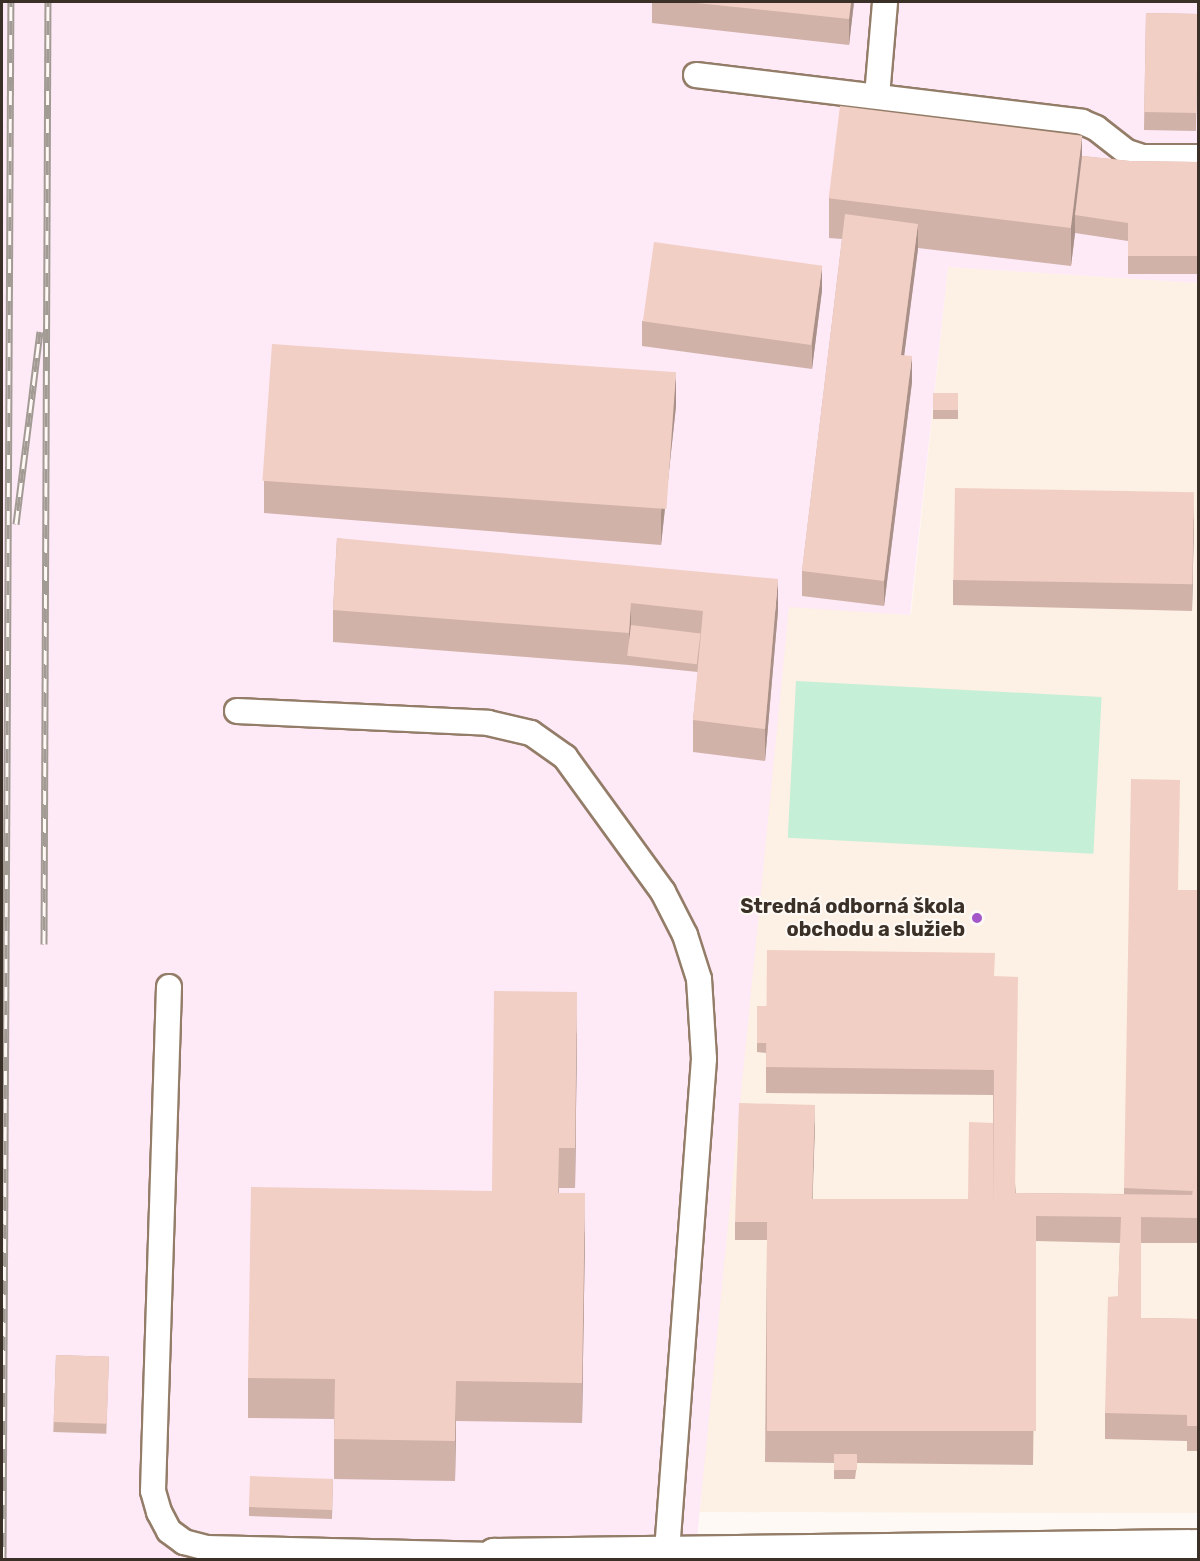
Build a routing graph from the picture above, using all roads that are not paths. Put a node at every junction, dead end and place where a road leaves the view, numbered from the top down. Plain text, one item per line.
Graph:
1 (885, 2) edge
2 (696, 75) dead end
3 (877, 96) junction
4 (1198, 157) edge
5 (237, 711) dead end
6 (169, 987) dead end
7 (1198, 1546) edge
8 (667, 1552) junction
9 (492, 1557) edge

1 - 3 lane
2 - 3 lane
3 - 4 lane
5 - 8 lane
6 - 9 lane
7 - 8 street
8 - 9 street

